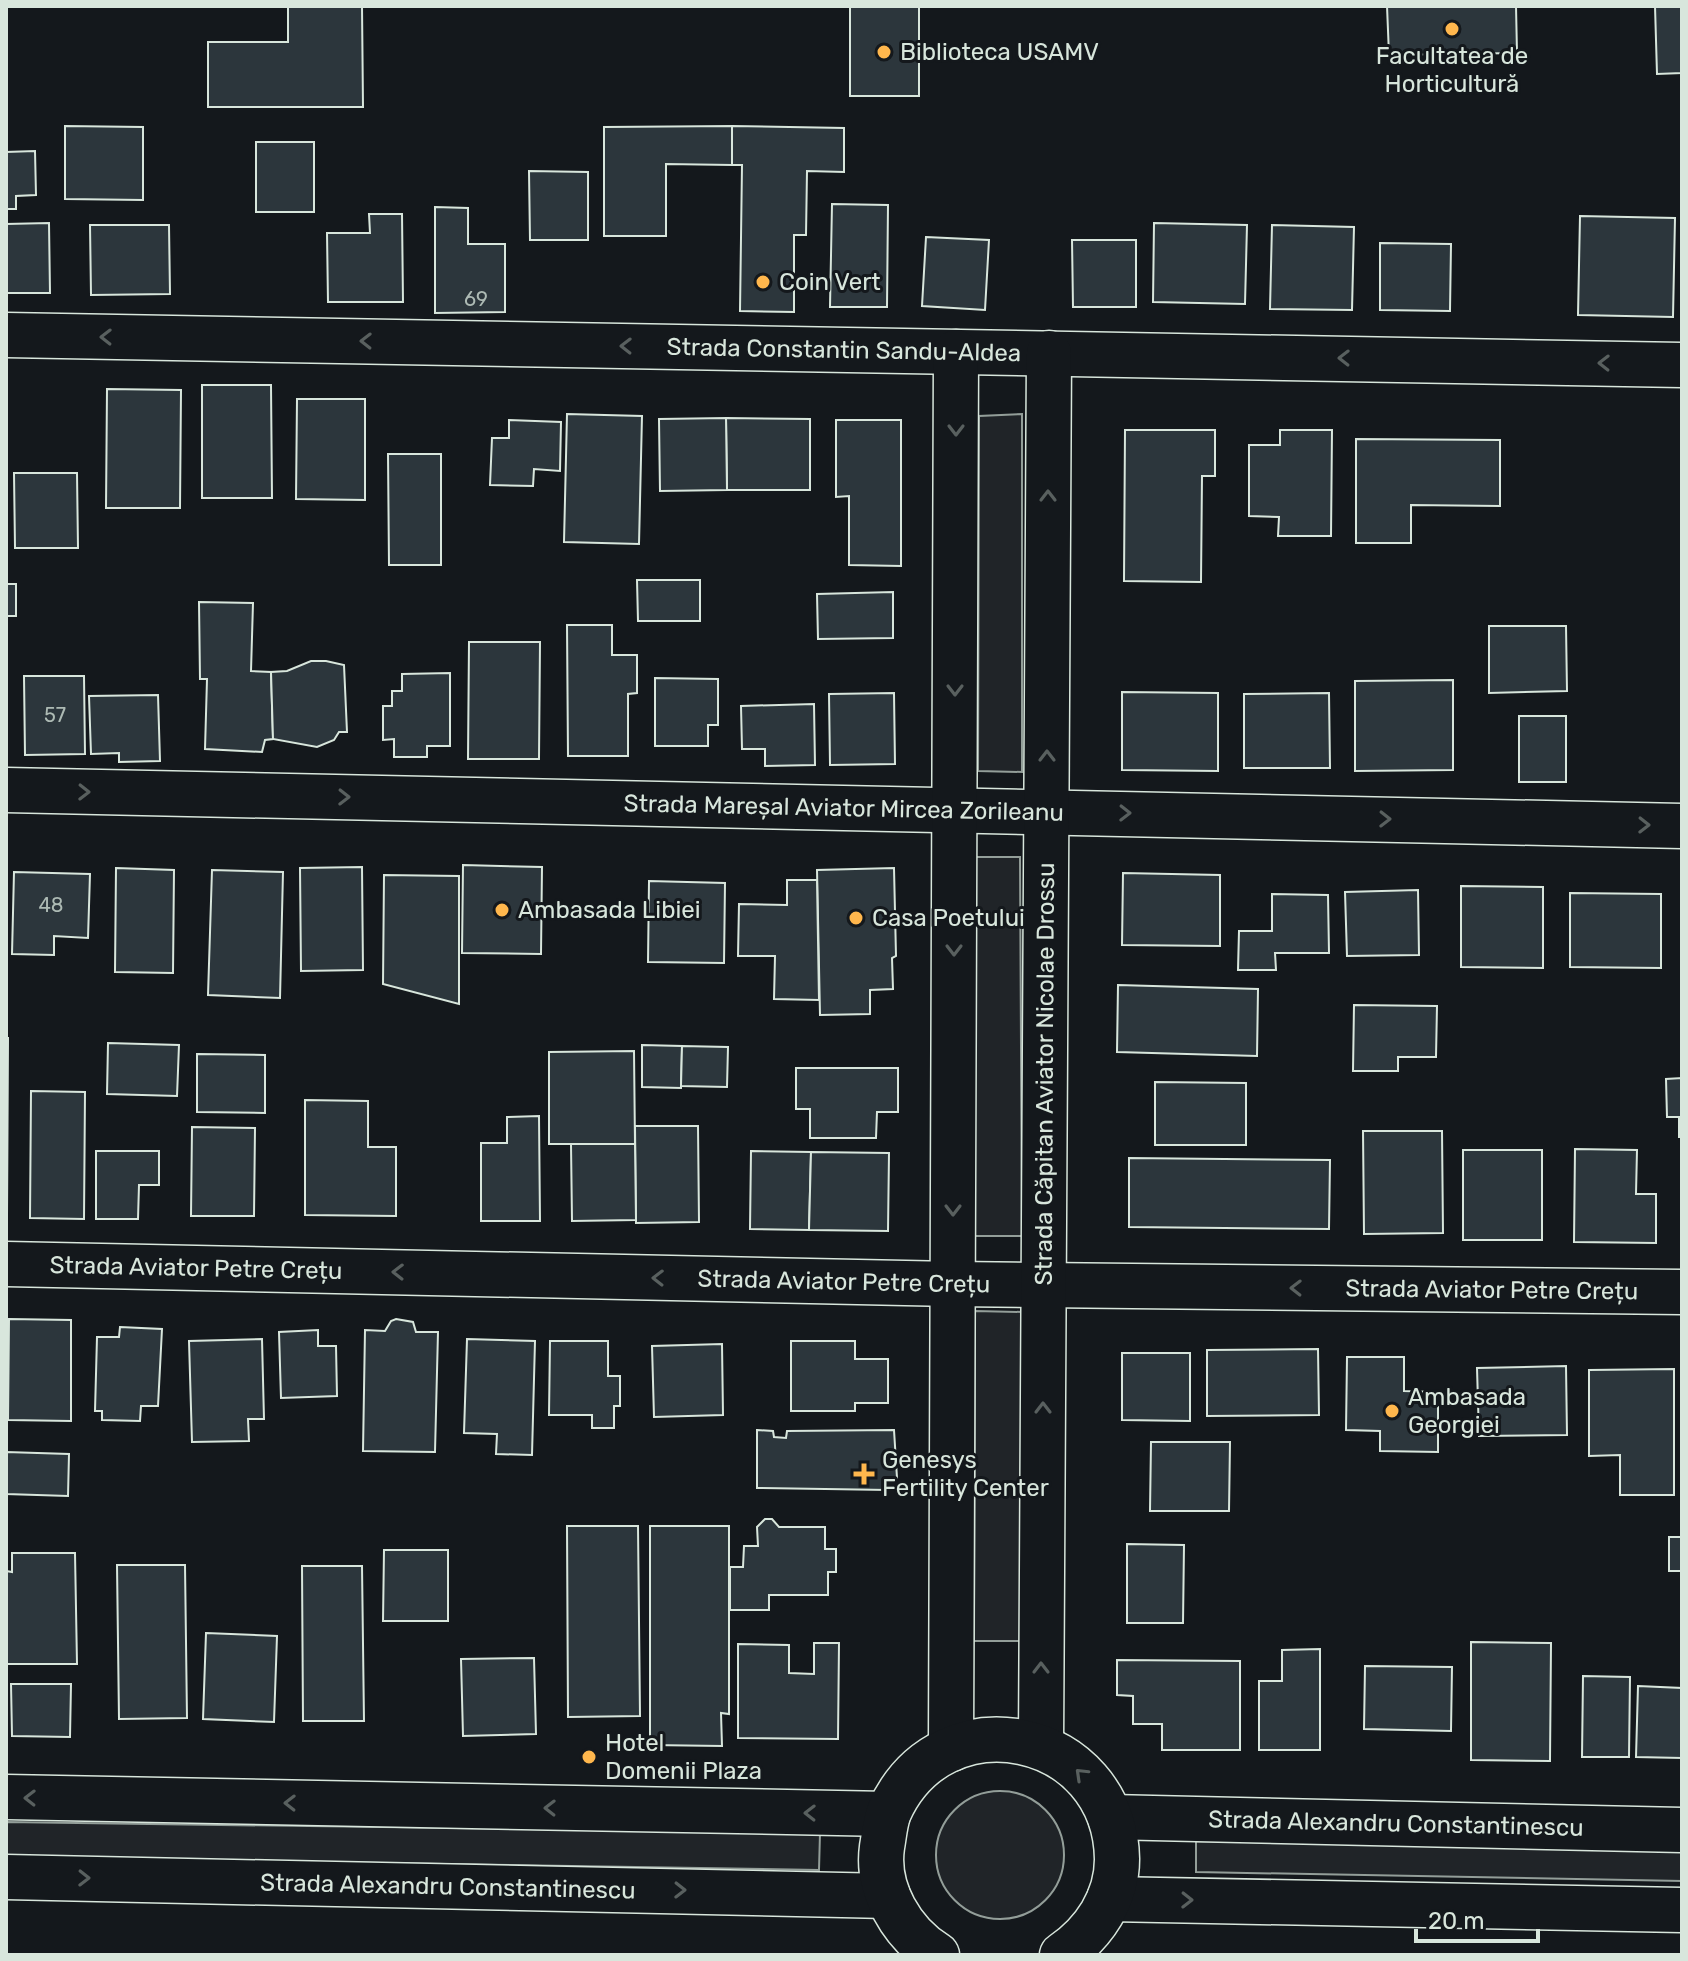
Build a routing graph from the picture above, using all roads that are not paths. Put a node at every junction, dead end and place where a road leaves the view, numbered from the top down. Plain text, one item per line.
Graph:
1 (6, 335) edge
2 (956, 352) junction
3 (1049, 353) junction
4 (1682, 365) edge
5 (6, 790) edge
6 (954, 810) junction
7 (1047, 811) junction
8 (1682, 826) edge
9 (6, 1264) edge
10 (953, 1284) junction
11 (1043, 1284) junction
12 (1682, 1292) edge
13 (1041, 1746) junction
14 (951, 1749) junction
15 (6, 1797) edge
16 (888, 1814) junction
17 (1110, 1817) junction
18 (1682, 1830) edge
19 (6, 1877) edge
20 (888, 1896) junction
21 (1109, 1899) junction
22 (1682, 1910) edge
23 (937, 1955) edge
24 (1062, 1955) edge

2 -> 1 street, Strada Constantin Sandu-Aldea
2 - 3 street, Strada Constantin Sandu-Aldea
2 -> 6 street
4 -> 3 street, Strada Constantin Sandu-Aldea
7 -> 3 street, Strada Căpitan Aviator Nicolae Drossu
5 -> 6 street, Strada Mareșal Aviator Mircea Zorileanu
6 - 7 street, Strada Mareșal Aviator Mircea Zorileanu
6 -> 10 street
7 -> 8 street, Strada Mareșal Aviator Mircea Zorileanu
7 - 11 street, Strada Căpitan Aviator Nicolae Drossu
10 -> 9 street, Strada Aviator Petre Crețu
10 - 11 street, Strada Aviator Petre Crețu
10 - 14 street
12 -> 11 street, Strada Aviator Petre Crețu
13 -> 11 street, Strada Căpitan Aviator Nicolae Drossu
13 - 14 street
17 -> 13 street
14 - 16 street
16 -> 15 street
16 - 20 street
17 - 18 street, Strada Alexandru Constantinescu
17 - 21 street
19 -> 20 street, Strada Alexandru Constantinescu
20 - 23 street
21 -> 22 street
21 - 24 street

